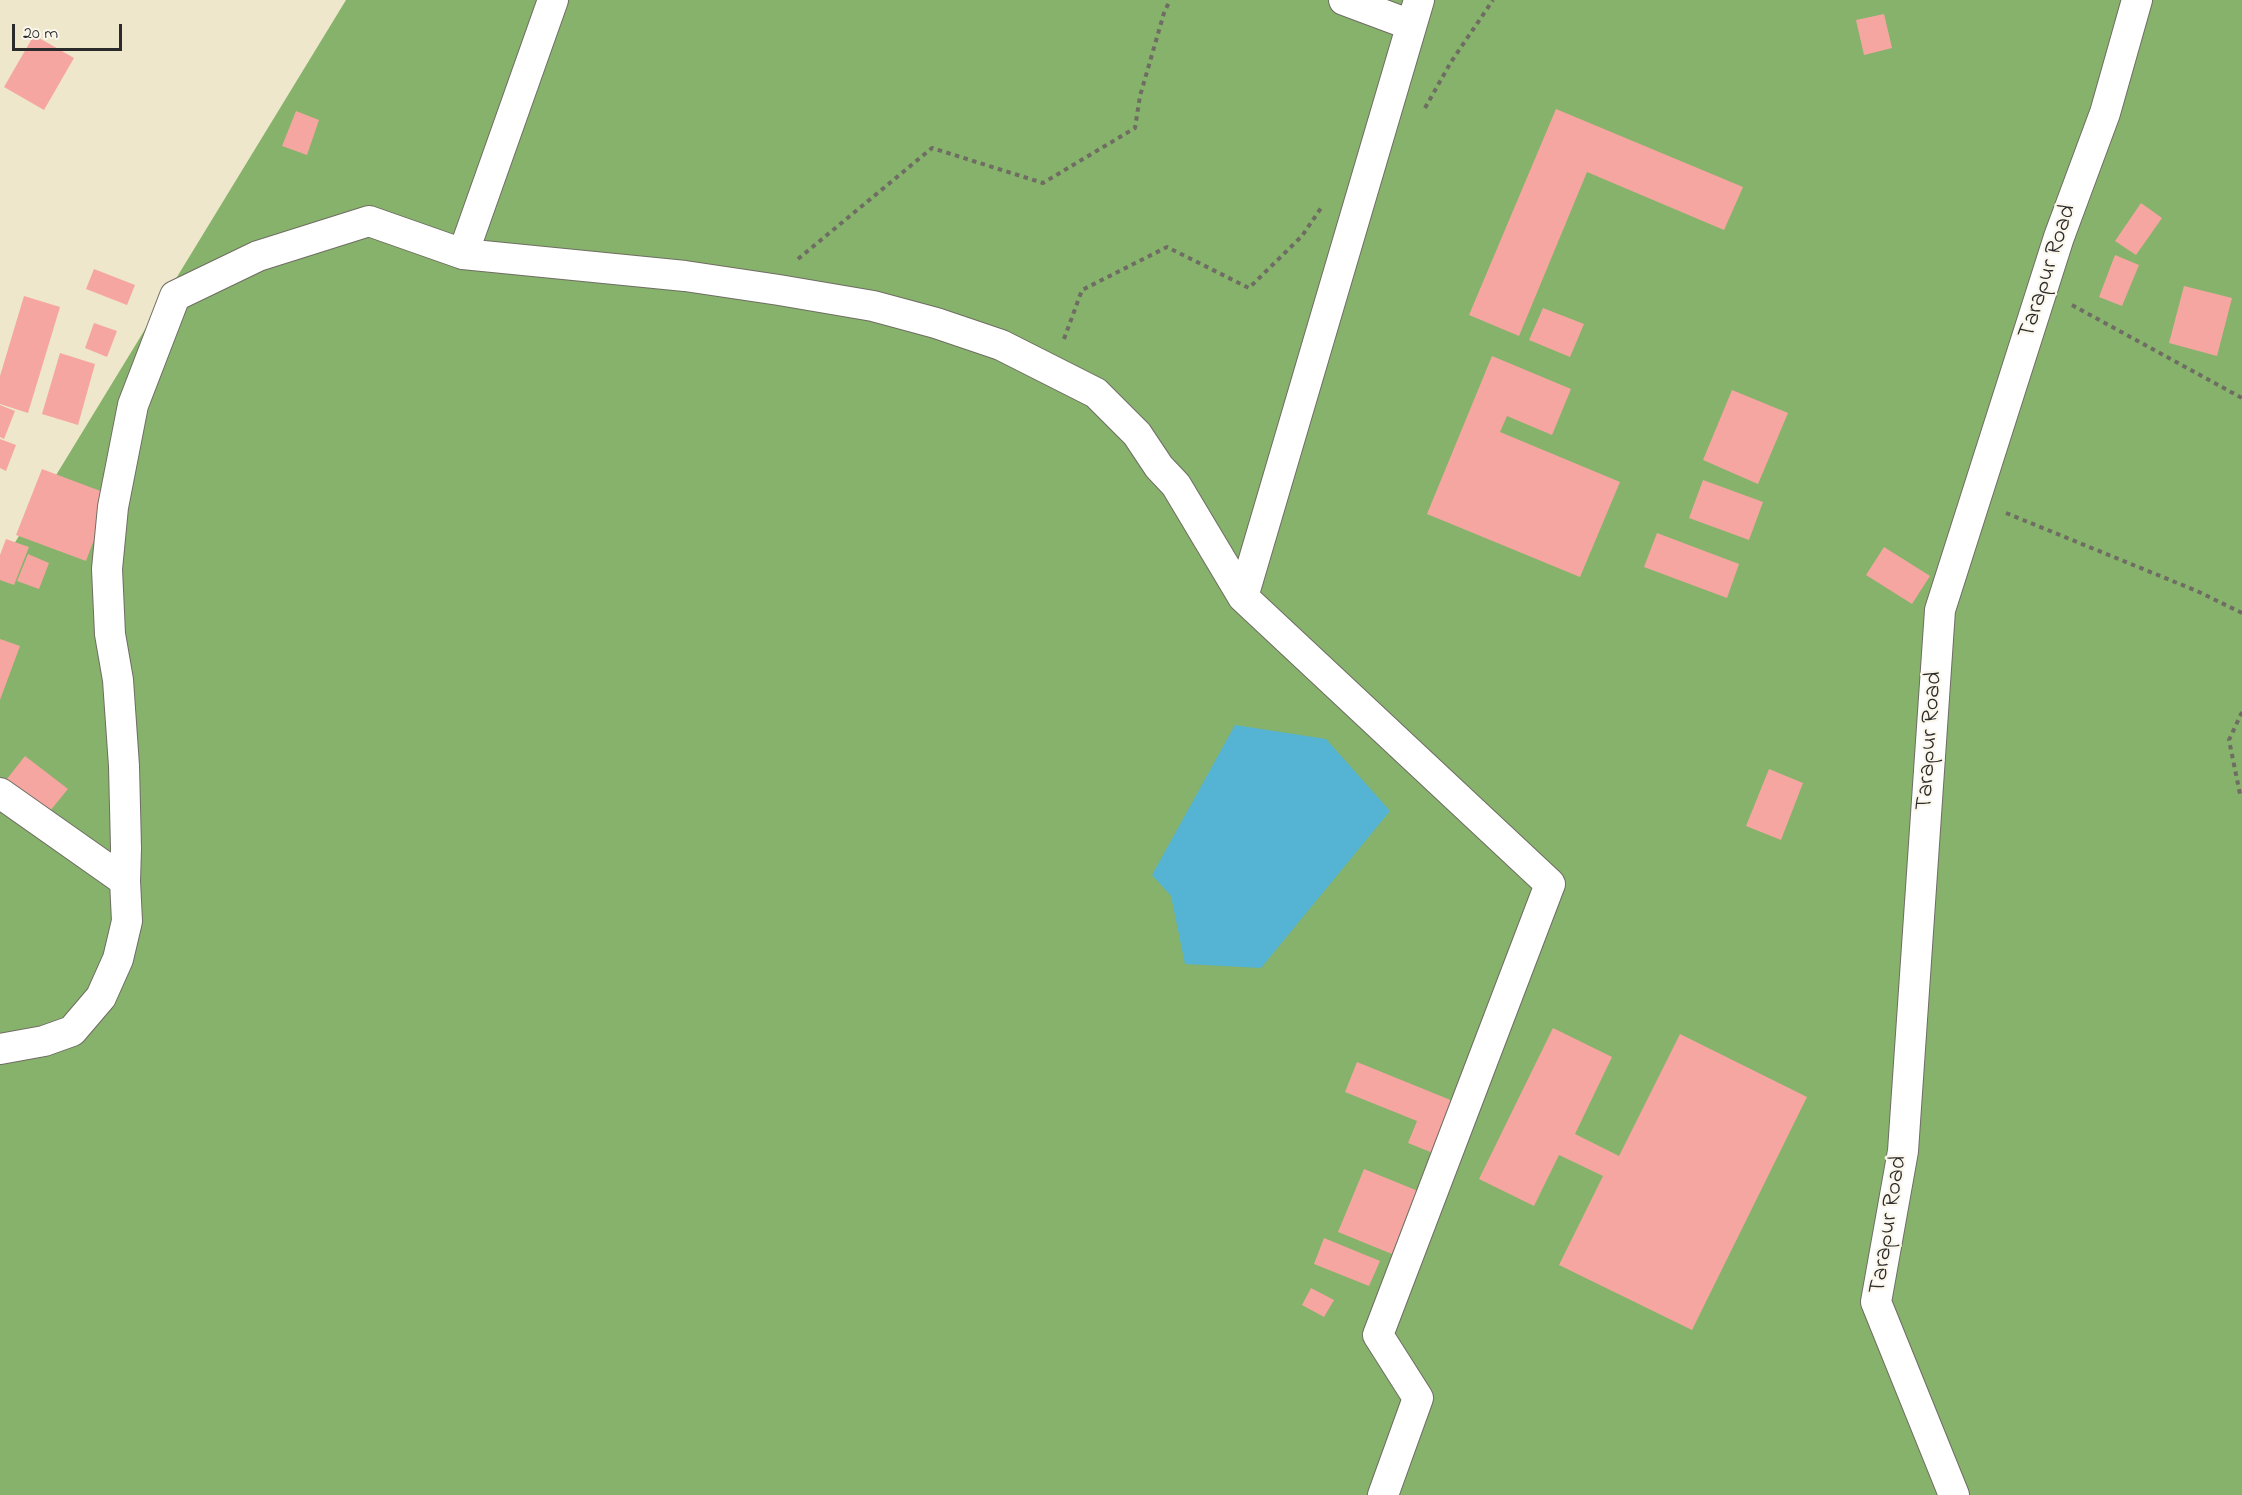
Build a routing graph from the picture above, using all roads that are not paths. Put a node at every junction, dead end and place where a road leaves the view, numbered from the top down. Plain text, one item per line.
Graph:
1 (553, 0) edge
2 (1344, 0) edge
3 (2137, 0) edge
4 (1415, 12) edge
5 (463, 254) junction
6 (1242, 597) junction
7 (0, 793) edge
8 (125, 881) junction
9 (0, 1049) edge
10 (1383, 1495) edge
11 (1954, 1495) edge

1 - 5 street
2 - 4 street
3 - 11 street, Tarapur Road
4 - 6 street
5 - 6 street
5 - 8 street
6 - 10 street
7 - 8 street
8 - 9 street

